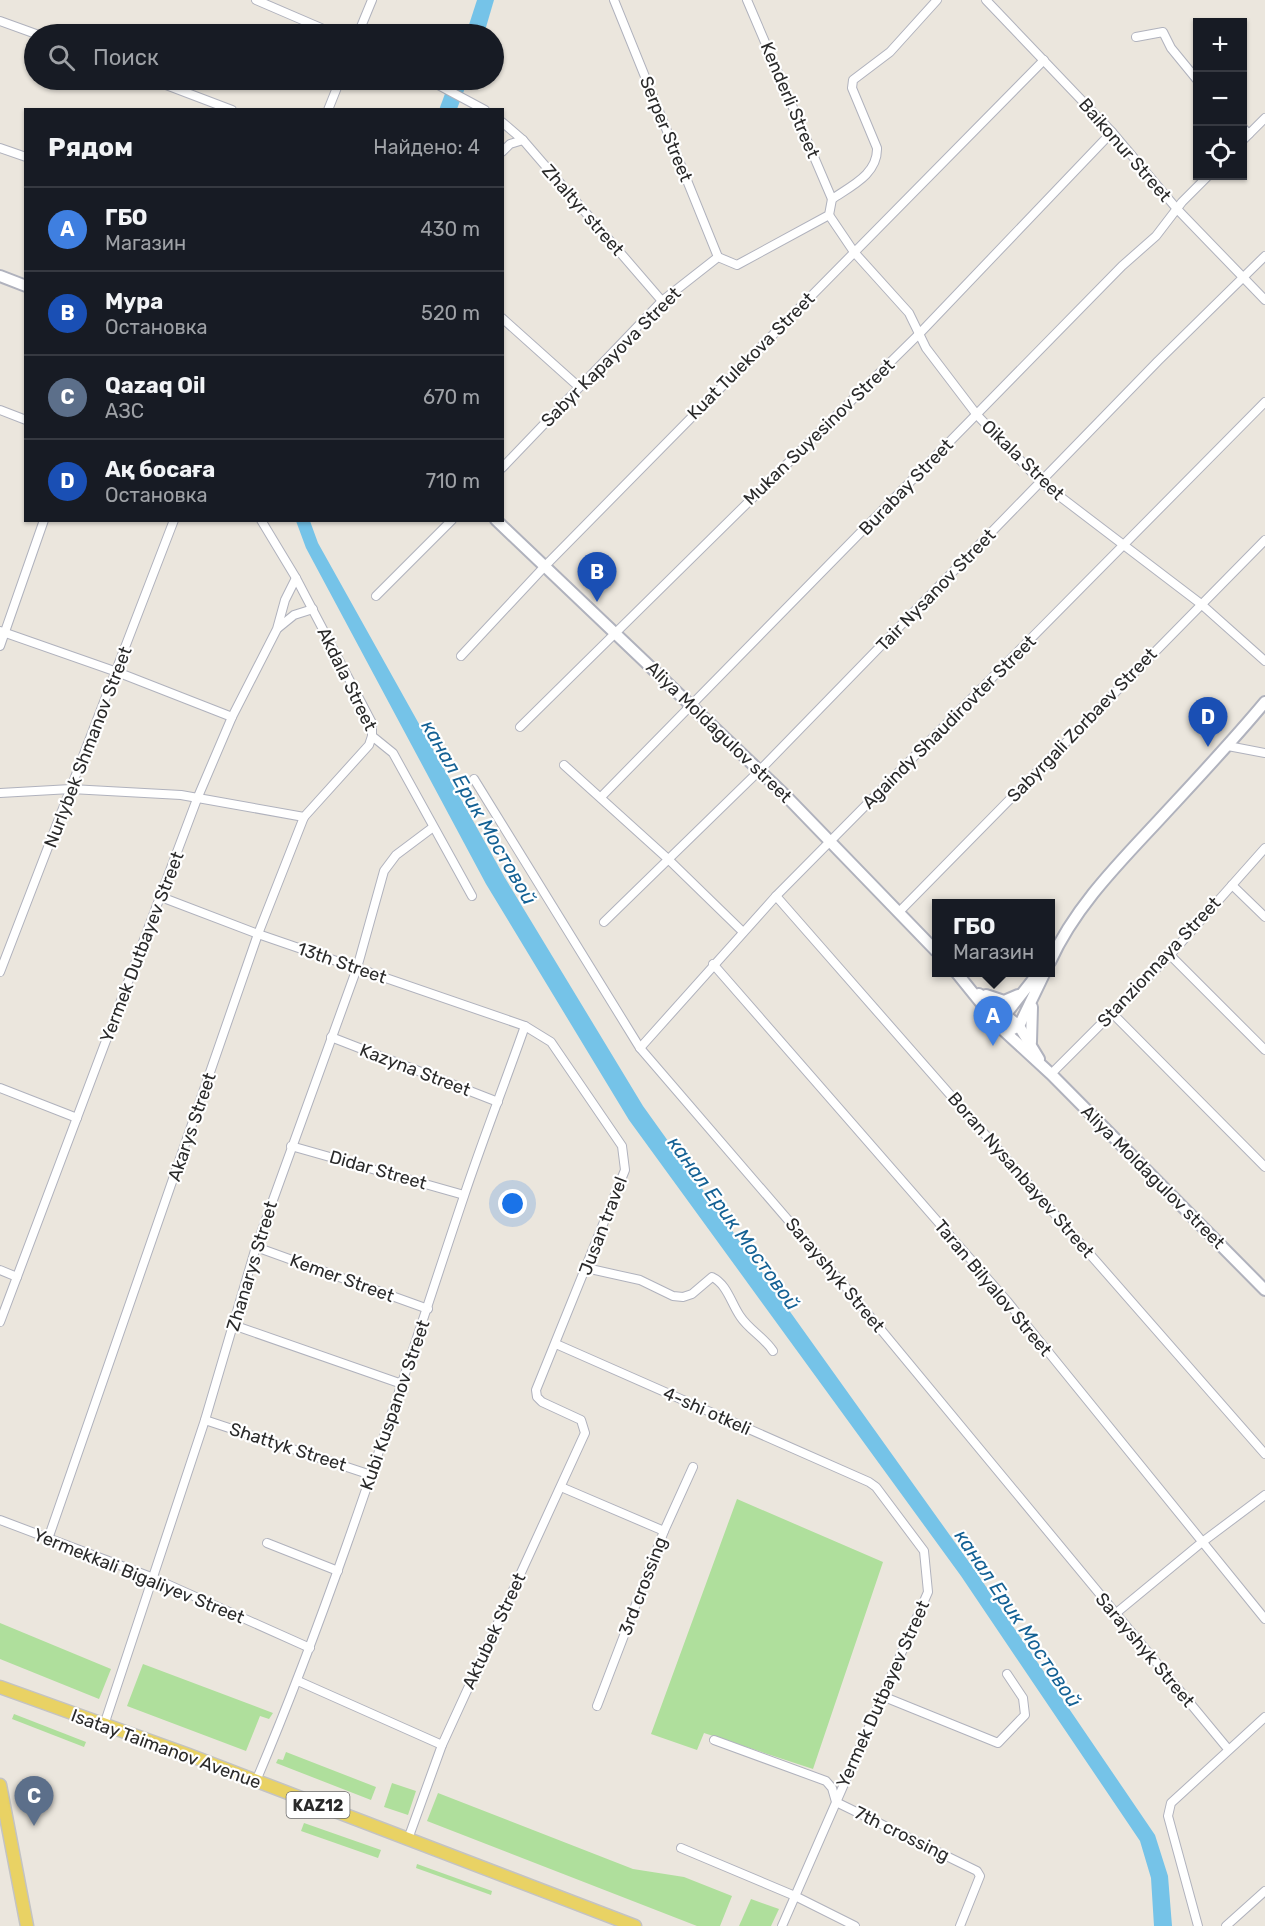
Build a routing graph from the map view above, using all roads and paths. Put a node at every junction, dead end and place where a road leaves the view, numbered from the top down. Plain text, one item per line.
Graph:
1 (256, 0) edge
2 (372, 0) edge
3 (614, 0) edge
4 (747, 0) edge
5 (936, 0) edge
6 (986, 0) edge
7 (0, 21) edge
8 (311, 24) edge
9 (362, 24) edge
10 (24, 30) edge
11 (1136, 36) dead end
12 (1044, 60) junction
13 (1193, 76) edge
14 (179, 90) edge
15 (336, 90) edge
16 (450, 90) edge
17 (227, 108) edge
18 (329, 108) edge
19 (482, 108) edge
20 (1265, 118) edge
21 (504, 124) edge
22 (1112, 132) junction
23 (1249, 134) edge
24 (523, 140) junction
25 (0, 148) edge
26 (504, 150) edge
27 (24, 157) edge
28 (1204, 180) edge
29 (832, 199) junction
30 (1176, 209) junction
31 (829, 215) junction
32 (854, 252) junction
33 (1265, 256) edge
34 (718, 257) junction
35 (0, 276) edge
36 (1244, 276) junction
37 (24, 285) edge
38 (1265, 300) edge
39 (662, 301) junction
40 (504, 320) edge
41 (920, 333) junction
42 (579, 387) junction
43 (1265, 402) edge
44 (0, 410) edge
45 (977, 415) junction
46 (24, 419) edge
47 (504, 466) edge
48 (1041, 482) junction
49 (43, 522) edge
50 (173, 522) edge
51 (262, 522) edge
52 (450, 522) edge
53 (498, 522) edge
54 (1265, 540) edge
55 (1123, 545) junction
56 (545, 566) junction
57 (296, 578) junction
58 (376, 596) dead end
59 (1201, 604) junction
60 (313, 609) junction
61 (277, 629) junction
62 (2, 632) edge
63 (615, 632) junction
64 (0, 646) edge
65 (461, 656) dead end
66 (1265, 661) edge
67 (117, 672) junction
68 (1265, 702) edge
69 (692, 706) junction
70 (232, 717) junction
71 (520, 727) dead end
72 (372, 736) junction
73 (1228, 746) junction
74 (1265, 753) edge
75 (564, 765) dead end
76 (759, 771) junction
77 (474, 779) dead end
78 (72, 789) junction
79 (0, 793) edge
80 (601, 797) junction
81 (197, 799) junction
82 (304, 817) junction
83 (432, 828) junction
84 (831, 841) junction
85 (1265, 848) edge
86 (668, 859) junction
87 (1232, 885) junction
88 (472, 896) dead end
89 (776, 896) junction
90 (161, 897) junction
91 (900, 911) junction
92 (1265, 917) edge
93 (604, 922) dead end
94 (743, 932) junction
95 (258, 934) junction
96 (932, 947) edge
97 (1055, 952) edge
98 (1170, 955) junction
99 (713, 964) junction
100 (357, 968) junction
101 (0, 972) edge
102 (960, 977) edge
103 (1037, 977) edge
104 (1042, 977) edge
105 (967, 985) junction
106 (1029, 995) junction
107 (1112, 1013) junction
108 (1006, 1014) junction
109 (525, 1026) junction
110 (1019, 1026) junction
111 (1002, 1029) junction
112 (331, 1037) junction
113 (1031, 1042) junction
114 (640, 1048) junction
115 (1265, 1050) edge
116 (1041, 1065) junction
117 (1051, 1074) junction
118 (0, 1088) edge
119 (498, 1102) junction
120 (77, 1118) junction
121 (291, 1146) junction
122 (1265, 1167) edge
123 (464, 1195) junction
124 (256, 1247) junction
125 (586, 1268) junction
126 (0, 1270) edge
127 (17, 1277) junction
128 (1265, 1290) edge
129 (428, 1310) junction
130 (0, 1322) edge
131 (233, 1325) junction
132 (556, 1344) junction
133 (773, 1351) dead end
134 (402, 1384) junction
135 (205, 1420) junction
136 (585, 1426) joint
137 (1265, 1454) edge
138 (693, 1467) dead end
139 (371, 1475) junction
140 (858, 1478) joint
141 (561, 1487) junction
142 (1265, 1495) edge
143 (0, 1520) edge
144 (664, 1531) junction
145 (48, 1539) junction
146 (267, 1543) dead end
147 (1200, 1543) junction
148 (338, 1571) junction
149 (151, 1577) junction
150 (1115, 1614) junction
151 (1265, 1619) edge
152 (310, 1648) junction
153 (1007, 1674) dead end
154 (298, 1681) junction
155 (0, 1687) edge
156 (882, 1696) junction
157 (597, 1706) dead end
158 (1265, 1718) edge
159 (104, 1725) junction
160 (714, 1740) dead end
161 (442, 1745) junction
162 (1228, 1749) junction
163 (256, 1781) junction
164 (0, 1785) edge
165 (836, 1802) junction
166 (408, 1839) junction
167 (681, 1848) dead end
168 (1265, 1892) edge
169 (795, 1896) junction
170 (27, 1926) edge
171 (635, 1926) edge
172 (782, 1926) edge
173 (855, 1926) edge
174 (960, 1926) edge
175 (1198, 1926) edge
176 (1226, 1926) edge

1 - 8 street
2 - 9 street
3 - 34 street, Serper Street
4 - 29 street, Kenderli Street
5 - 29 street
6 - 12 street, Baikonur Street
7 - 10 street
11 - 13 street
12 - 22 street, Baikonur Street
12 - 32 street, Kuat Tulekova Street
14 - 17 street
15 - 18 street
16 - 19 street
20 - 23 street
21 - 24 street, Zhaltyr street
22 - 30 street, Baikonur Street
22 - 41 street, Mukan Suyesinov Street
24 - 26 street
24 - 39 street, Zhaltyr street
25 - 27 street
28 - 30 street, Burabay Street
29 - 31 street
30 - 36 street, Baikonur Street
30 - 45 street, Burabay Street
31 - 32 street, Oikala Street
31 - 34 street
32 - 41 street, Oikala Street
32 - 56 street, Kuat Tulekova Street
33 - 36 street, Tair Nysanov Street
34 - 39 street, Sabyr Kapayova Street
35 - 37 main road
36 - 38 street, Baikonur Street
36 - 48 street, Tair Nysanov Street
39 - 42 street, Sabyr Kapayova Street
40 - 42 street
41 - 45 street, Oikala Street
41 - 63 street, Mukan Suyesinov Street
42 - 47 street, Sabyr Kapayova Street
43 - 55 street, Againdy Shaudirovter Street
44 - 46 street
45 - 48 street, Oikala Street
45 - 69 street, Burabay Street
48 - 55 street, Oikala Street
48 - 76 street, Tair Nysanov Street
49 - 62 street
50 - 67 street, Nurlybek Shmanov Street
51 - 57 street, Akdala Street
52 - 58 street
53 - 56 main road, Aliya Moldagulov street
54 - 59 street, Sabyrgali Zorbaev Street
55 - 59 street, Oikala Street
55 - 84 street, Againdy Shaudirovter Street
56 - 63 main road, Aliya Moldagulov street
56 - 65 street, Kuat Tulekova Street
57 - 60 street, Akdala Street
57 - 61 street, Yermek Dutbayev Street
59 - 66 street, Oikala Street
59 - 91 street, Sabyrgali Zorbaev Street
60 - 61 street
60 - 72 street, Akdala Street
61 - 70 street, Yermek Dutbayev Street
62 - 64 street
62 - 67 street
63 - 69 main road, Aliya Moldagulov street
63 - 71 street, Mukan Suyesinov Street
67 - 70 street
67 - 78 street, Nurlybek Shmanov Street
68 - 73 main road
69 - 76 main road, Aliya Moldagulov street
69 - 80 street, Burabay Street
70 - 81 street, Yermek Dutbayev Street
72 - 82 street, Akarys Street
72 - 83 street, Akdala Street
73 - 74 street
73 - 97 main road
75 - 80 street
76 - 84 main road, Aliya Moldagulov street
76 - 86 street, Tair Nysanov Street
77 - 114 street, Sarayshyk Street
78 - 79 street
78 - 81 street
78 - 101 street, Nurlybek Shmanov Street
80 - 86 street
81 - 82 street
81 - 90 street, Yermek Dutbayev Street
82 - 95 street, Akarys Street
83 - 88 street, Akdala Street
83 - 100 street, Zhanarys Street
84 - 89 street, Againdy Shaudirovter Street
84 - 91 main road, Aliya Moldagulov street
85 - 87 street, Stanzionnaya Street
86 - 93 street, Tair Nysanov Street
86 - 94 street
87 - 92 street
87 - 98 street, Stanzionnaya Street
89 - 94 street, Againdy Shaudirovter Street
89 - 137 street, Boran Nysanbayev Street
90 - 95 street, 13th Street
90 - 120 street, Yermek Dutbayev Street
91 - 96 main road, Aliya Moldagulov street
94 - 99 street, Againdy Shaudirovter Street
95 - 100 street, 13th Street
95 - 145 street, Akarys Street
98 - 107 street, Stanzionnaya Street
98 - 115 street
99 - 114 street, Againdy Shaudirovter Street
99 - 147 street, Taran Bilyalov Street
100 - 109 street, 13th Street
100 - 112 street, Zhanarys Street
102 - 105 main road, Aliya Moldagulov street
103 - 106 main road
104 - 106 main road
105 - 106 main road
105 - 108 main road, Aliya Moldagulov street
105 - 111 main road, Aliya Moldagulov street
106 - 108 main road
106 - 110 main road
106 - 113 main road
107 - 117 street, Stanzionnaya Street
107 - 122 street
108 - 110 main road, Aliya Moldagulov street
108 - 111 main road
109 - 119 street, Kubi Kuspanov Street
109 - 125 street, Jusan travel
110 - 111 main road
110 - 113 main road, Aliya Moldagulov street
111 - 116 main road, Aliya Moldagulov street
112 - 119 street, Kazyna Street
112 - 121 street, Zhanarys Street
113 - 116 main road, Aliya Moldagulov street
114 - 150 street, Sarayshyk Street
116 - 117 main road, Aliya Moldagulov street
117 - 128 main road, Aliya Moldagulov street
118 - 120 street
119 - 123 street, Kubi Kuspanov Street
120 - 127 street, Yermek Dutbayev Street
121 - 123 street, Didar Street
121 - 124 street, Zhanarys Street
123 - 129 street, Kubi Kuspanov Street
124 - 129 street, Kemer Street
124 - 131 street, Zhanarys Street
125 - 132 street, Jusan travel
125 - 133 street
126 - 127 street
127 - 130 street, Yermek Dutbayev Street
129 - 134 street, Kubi Kuspanov Street
131 - 134 street
131 - 135 street, Zhanarys Street
132 - 136 street, Jusan travel
132 - 140 street, 4-shi otkeli
134 - 139 street, Kubi Kuspanov Street
135 - 139 street, Shattyk Street
135 - 149 street, Zhanarys Street
136 - 141 street, Aktubek Street
138 - 144 street, 3rd crossing
139 - 148 street, Kubi Kuspanov Street
140 - 156 street, Yermek Dutbayev Street
141 - 144 street
141 - 161 street, Aktubek Street
142 - 147 street
143 - 145 street, Yermekkali Bigaliyev Street
144 - 157 street, 3rd crossing
145 - 149 street, Yermekkali Bigaliyev Street
146 - 148 street
147 - 150 street
147 - 151 street, Taran Bilyalov Street
148 - 152 street, Kubi Kuspanov Street
149 - 152 street, Yermekkali Bigaliyev Street
149 - 159 street, Zhanarys Street
150 - 162 street, Sarayshyk Street
152 - 154 street, Kubi Kuspanov Street
153 - 156 street
154 - 161 street
154 - 163 street, Kubi Kuspanov Street
155 - 159 main road, Isatay Taimanov Avenue / KAZ12
156 - 165 street, Yermek Dutbayev Street
158 - 162 street
159 - 163 main road, Isatay Taimanov Avenue / KAZ12
160 - 165 street, 7th crossing
161 - 166 street, Aktubek Street
162 - 175 street
163 - 166 main road, Isatay Taimanov Avenue / KAZ12
164 - 170 main road
165 - 169 street, Yermek Dutbayev Street
165 - 174 street, 7th crossing
166 - 171 main road, Isatay Taimanov Avenue / KAZ12
167 - 169 street
168 - 176 street
169 - 172 street, Yermek Dutbayev Street
169 - 173 street

